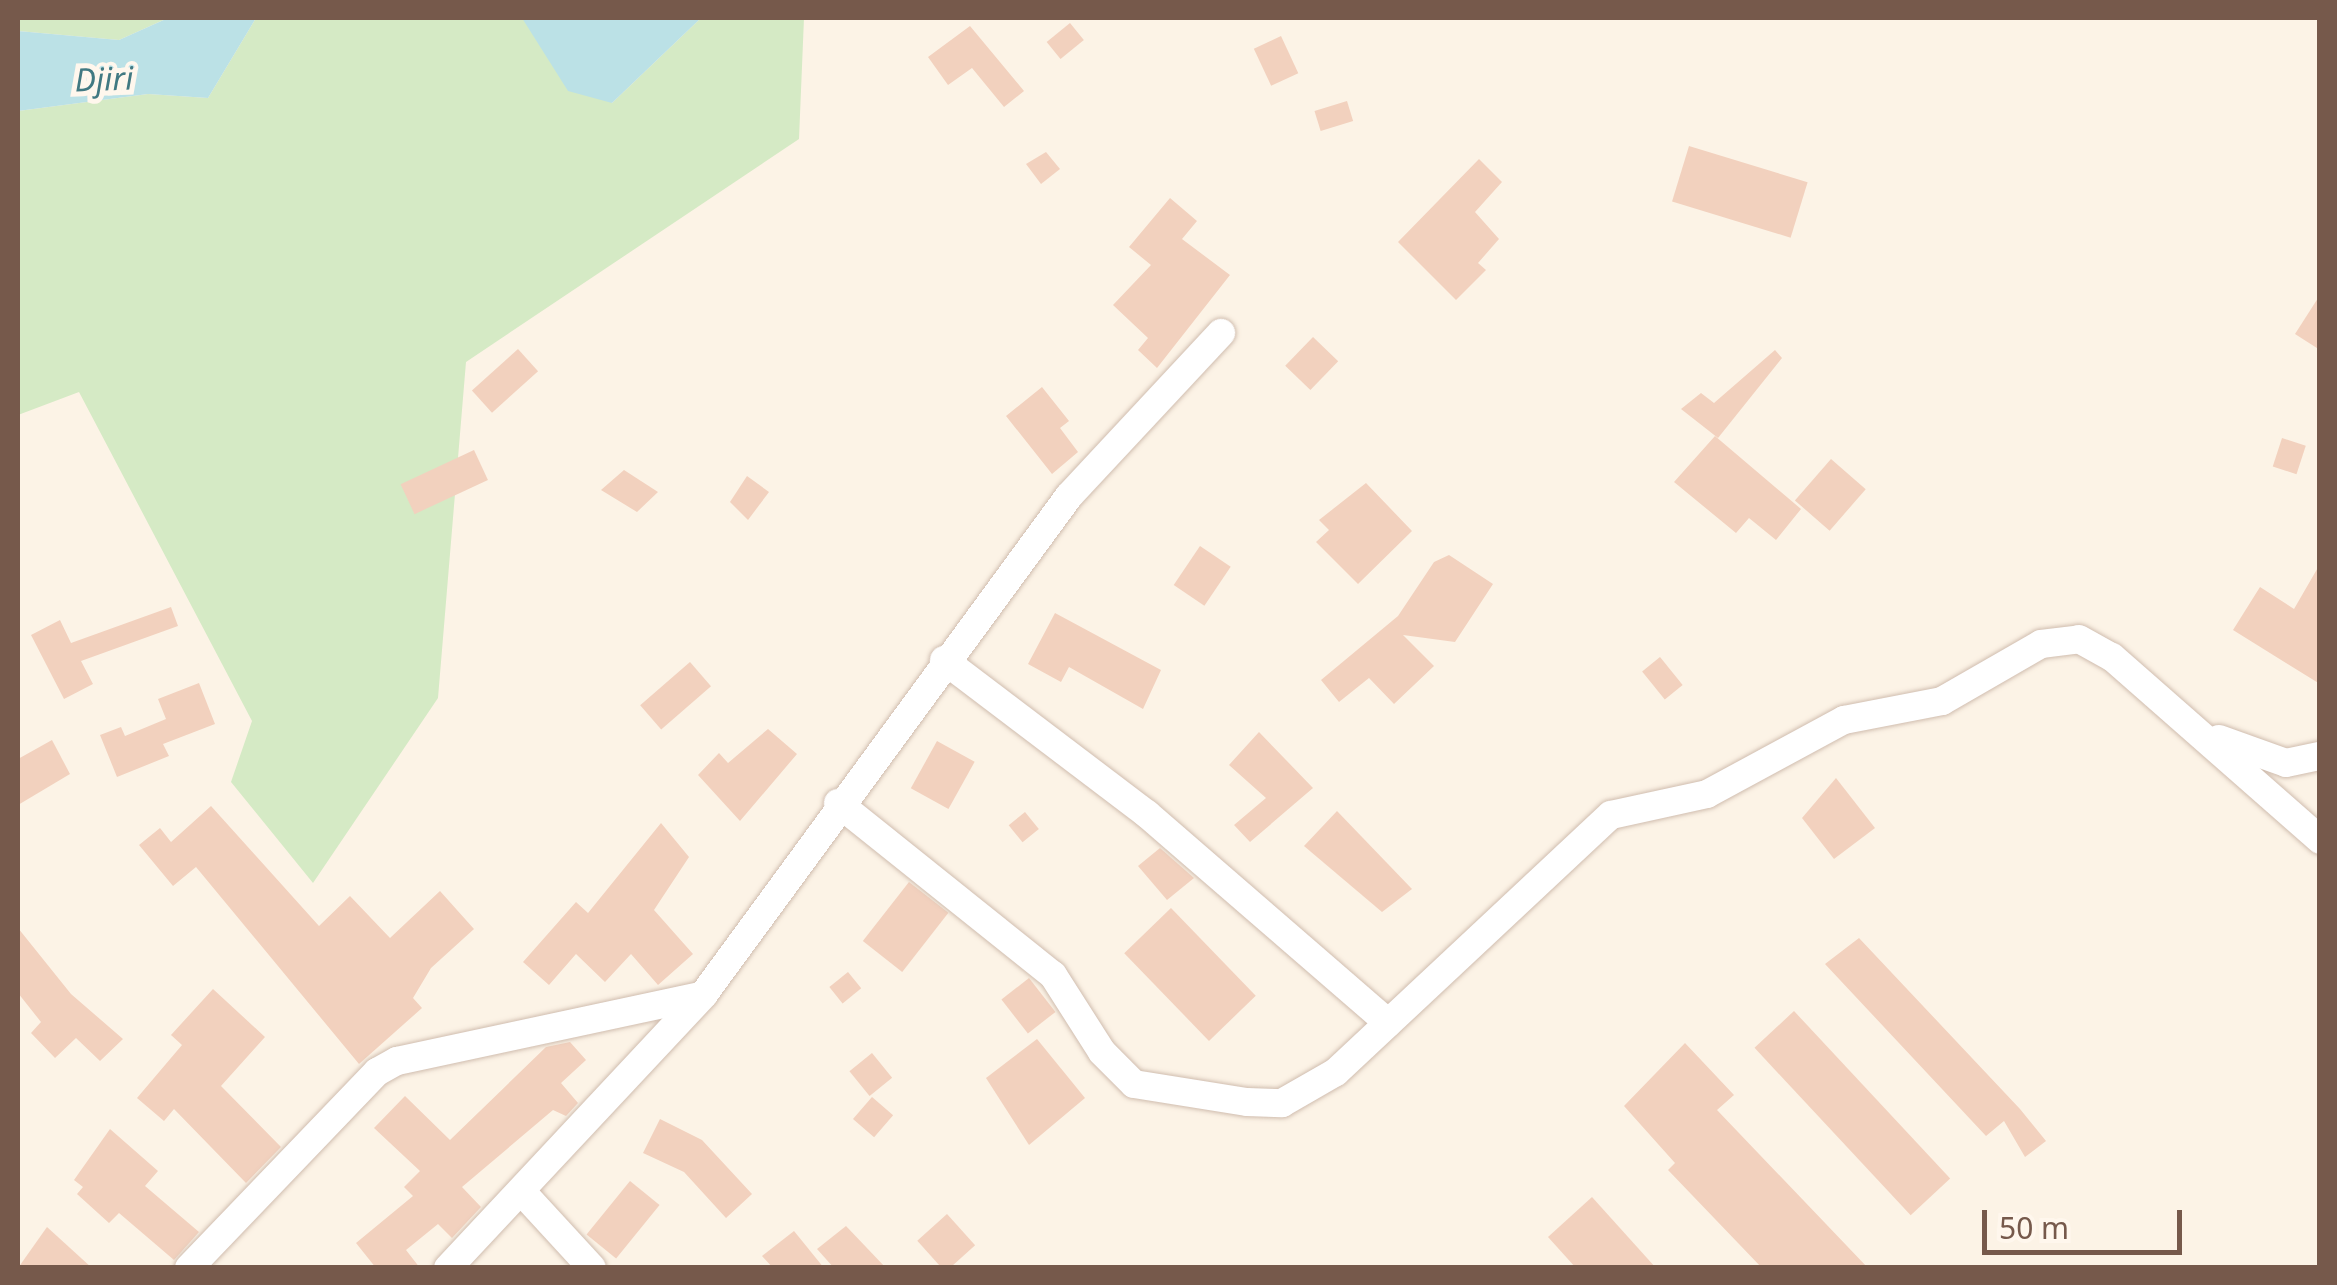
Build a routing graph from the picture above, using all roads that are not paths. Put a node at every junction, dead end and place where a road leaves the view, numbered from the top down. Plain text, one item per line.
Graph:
1 (1221, 333) dead end
2 (944, 660) junction
3 (2196, 728) junction
4 (2320, 756) edge
5 (838, 802) junction
6 (2320, 840) edge
7 (704, 994) junction
8 (1388, 1023) junction
9 (524, 1194) junction
10 (189, 1268) edge
11 (448, 1268) edge
12 (592, 1268) edge

1 - 2 street
2 - 5 street
2 - 8 street
3 - 4 street
3 - 6 street
3 - 8 street
5 - 7 street
5 - 8 street
7 - 9 street
7 - 10 street
9 - 11 street
9 - 12 street

